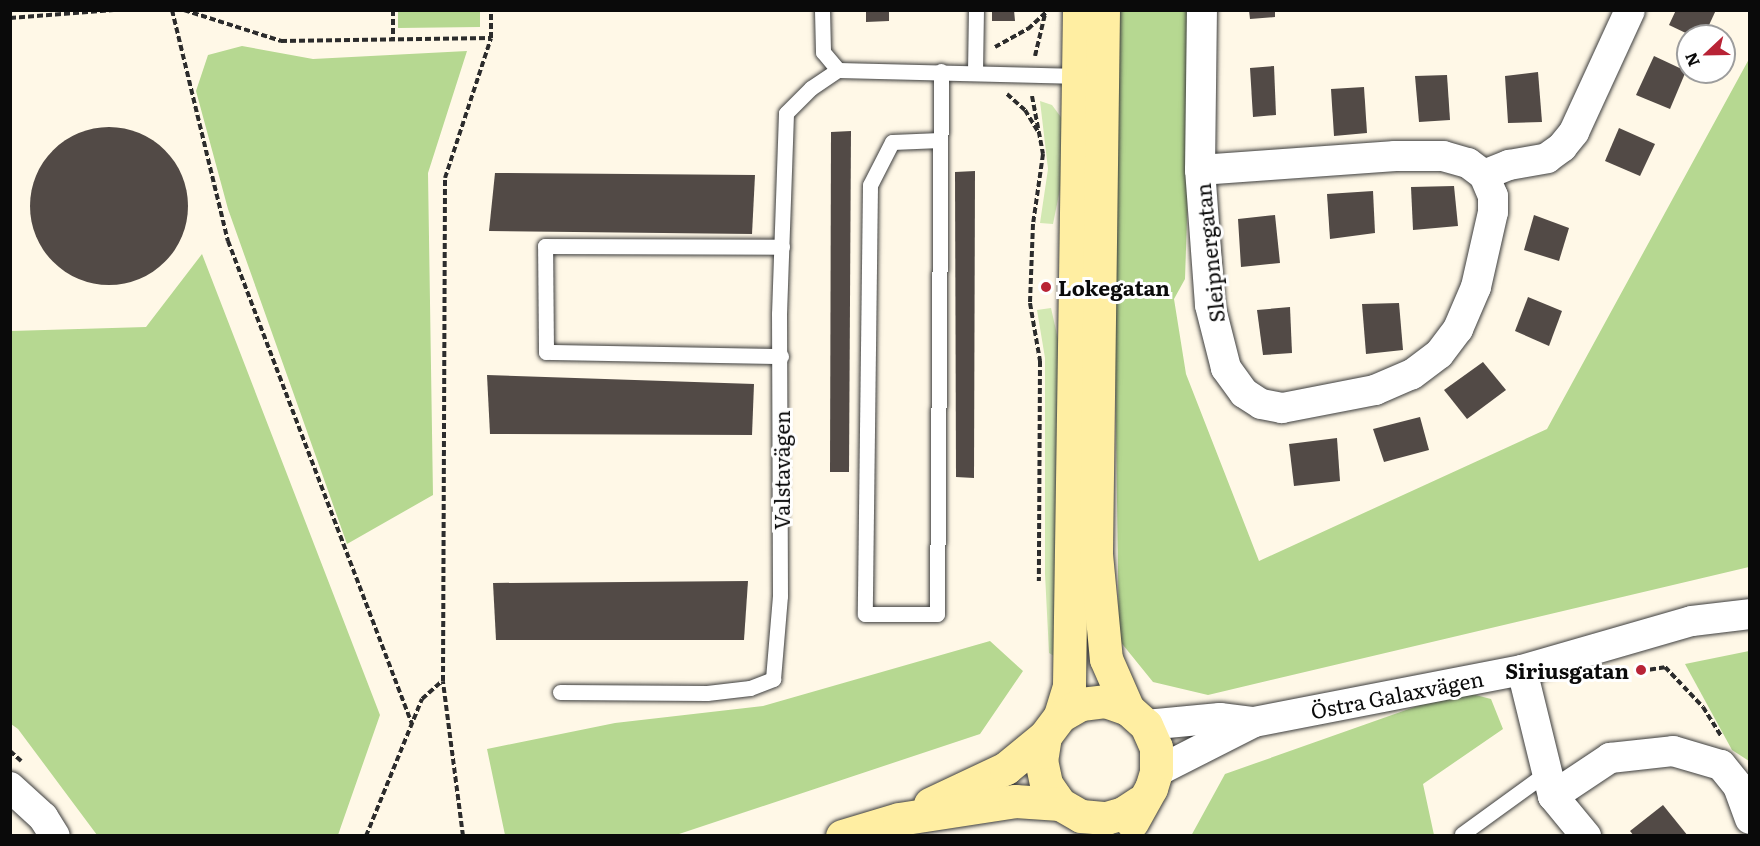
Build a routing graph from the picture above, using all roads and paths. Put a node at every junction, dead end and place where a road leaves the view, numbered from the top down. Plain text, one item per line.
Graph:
1 (114, 10) edge
2 (172, 10) edge
3 (184, 10) edge
4 (393, 10) edge
5 (492, 10) edge
6 (822, 10) edge
7 (976, 10) edge
8 (1046, 10) edge
9 (1079, 10) edge
10 (1103, 10) edge
11 (1202, 10) edge
12 (1630, 10) edge
13 (10, 18) edge
14 (491, 38) junction
15 (393, 40) junction
16 (1035, 57) dead end
17 (838, 70) junction
18 (941, 71) junction
19 (975, 72) junction
20 (1090, 76) junction
21 (1032, 96) dead end
22 (940, 140) junction
23 (1200, 170) junction
24 (1484, 175) junction
25 (782, 247) junction
26 (782, 356) junction
27 (1039, 591) dead end
28 (1749, 614) edge
29 (1522, 670) junction
30 (1641, 671) dead end
31 (443, 681) junction
32 (560, 692) dead end
33 (1137, 717) junction
34 (1254, 722) junction
35 (412, 724) junction
36 (1053, 726) junction
37 (1725, 743) dead end
38 (1156, 772) junction
39 (1549, 785) junction
40 (10, 787) edge
41 (1140, 802) junction
42 (1076, 818) edge
43 (899, 819) junction
44 (1749, 819) edge
45 (1462, 834) dead end
46 (55, 836) edge
47 (366, 836) edge
48 (463, 836) edge
49 (842, 836) edge
50 (1129, 836) edge
51 (1586, 836) edge

1 - 13 path
2 - 35 path
3 - 15 path
4 - 15 path
5 - 14 path
6 - 17 lane
7 - 19 lane
8 - 16 path
9 - 20 street
10 - 20 street
11 - 23 street, Sleipnergatan
12 - 24 street
14 - 15 path
14 - 31 path
17 - 18 lane
17 - 25 lane, Valstavägen
18 - 19 lane
18 - 22 lane
19 - 20 lane
20 - 33 street
20 - 36 street
21 - 27 path
22 - 22 lane
23 - 24 street, Sleipnergatan
23 - 24 street, Sleipnergatan
25 - 26 lane, Valstavägen
25 - 26 lane
26 - 32 lane, Valstavägen
28 - 29 street, Östra Galaxvägen
29 - 34 street, Östra Galaxvägen
29 - 39 street
30 - 37 path
31 - 35 path
31 - 48 path
33 - 34 street, Östra Galaxvägen
33 - 36 street
33 - 38 street
34 - 38 street, Östra Galaxvägen
35 - 47 path
36 - 42 street
36 - 43 street
38 - 41 street
39 - 44 street
39 - 45 lane
39 - 51 street
40 - 46 street
41 - 42 street
41 - 50 street
42 - 43 street
43 - 49 street

